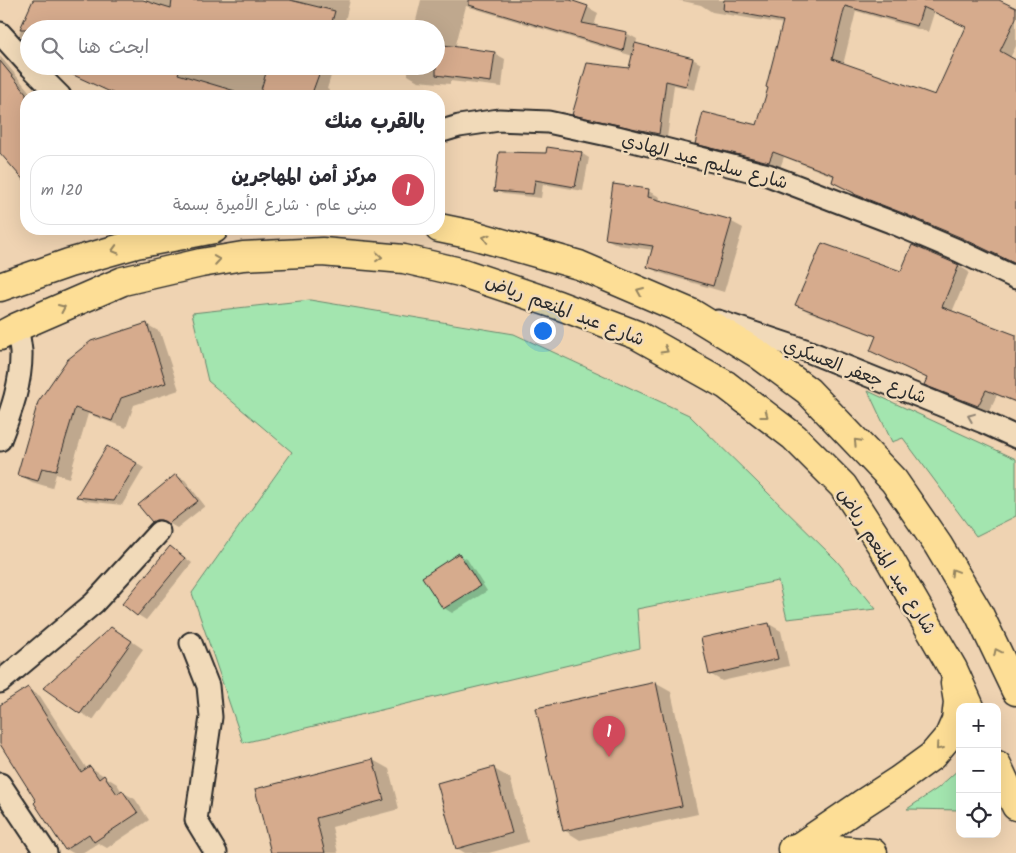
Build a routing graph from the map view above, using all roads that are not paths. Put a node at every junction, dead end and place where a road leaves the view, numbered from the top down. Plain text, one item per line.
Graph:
1 (0, 33) edge
2 (20, 56) edge
3 (38, 75) edge
4 (54, 90) edge
5 (445, 130) edge
6 (445, 229) edge
7 (183, 235) edge
8 (1016, 278) edge
9 (0, 287) edge
10 (691, 313) junction
11 (9, 332) edge
12 (1016, 437) edge
13 (0, 440) edge
14 (159, 532) dead end
15 (191, 643) dead end
16 (954, 669) junction
17 (0, 682) edge
18 (1016, 691) edge
19 (968, 703) edge
20 (1001, 774) edge
21 (0, 784) edge
22 (1016, 806) edge
23 (790, 850) edge
24 (46, 853) edge
25 (216, 853) edge
26 (873, 853) edge

1 - 2 street
3 - 4 street
5 - 8 street, شارع سليم عبد الهادي
10 -> 6 main road
7 -> 9 main road
12 -> 10 street, شارع جعفر العسكري
18 -> 10 main road
11 - 13 street
11 -> 16 main road, شارع عبد المنعم رياض
14 - 17 street
15 - 25 street
16 - 19 main road, شارع عبد المنعم رياض
16 -> 23 main road
20 - 22 main road
21 - 24 street
23 - 26 main road

